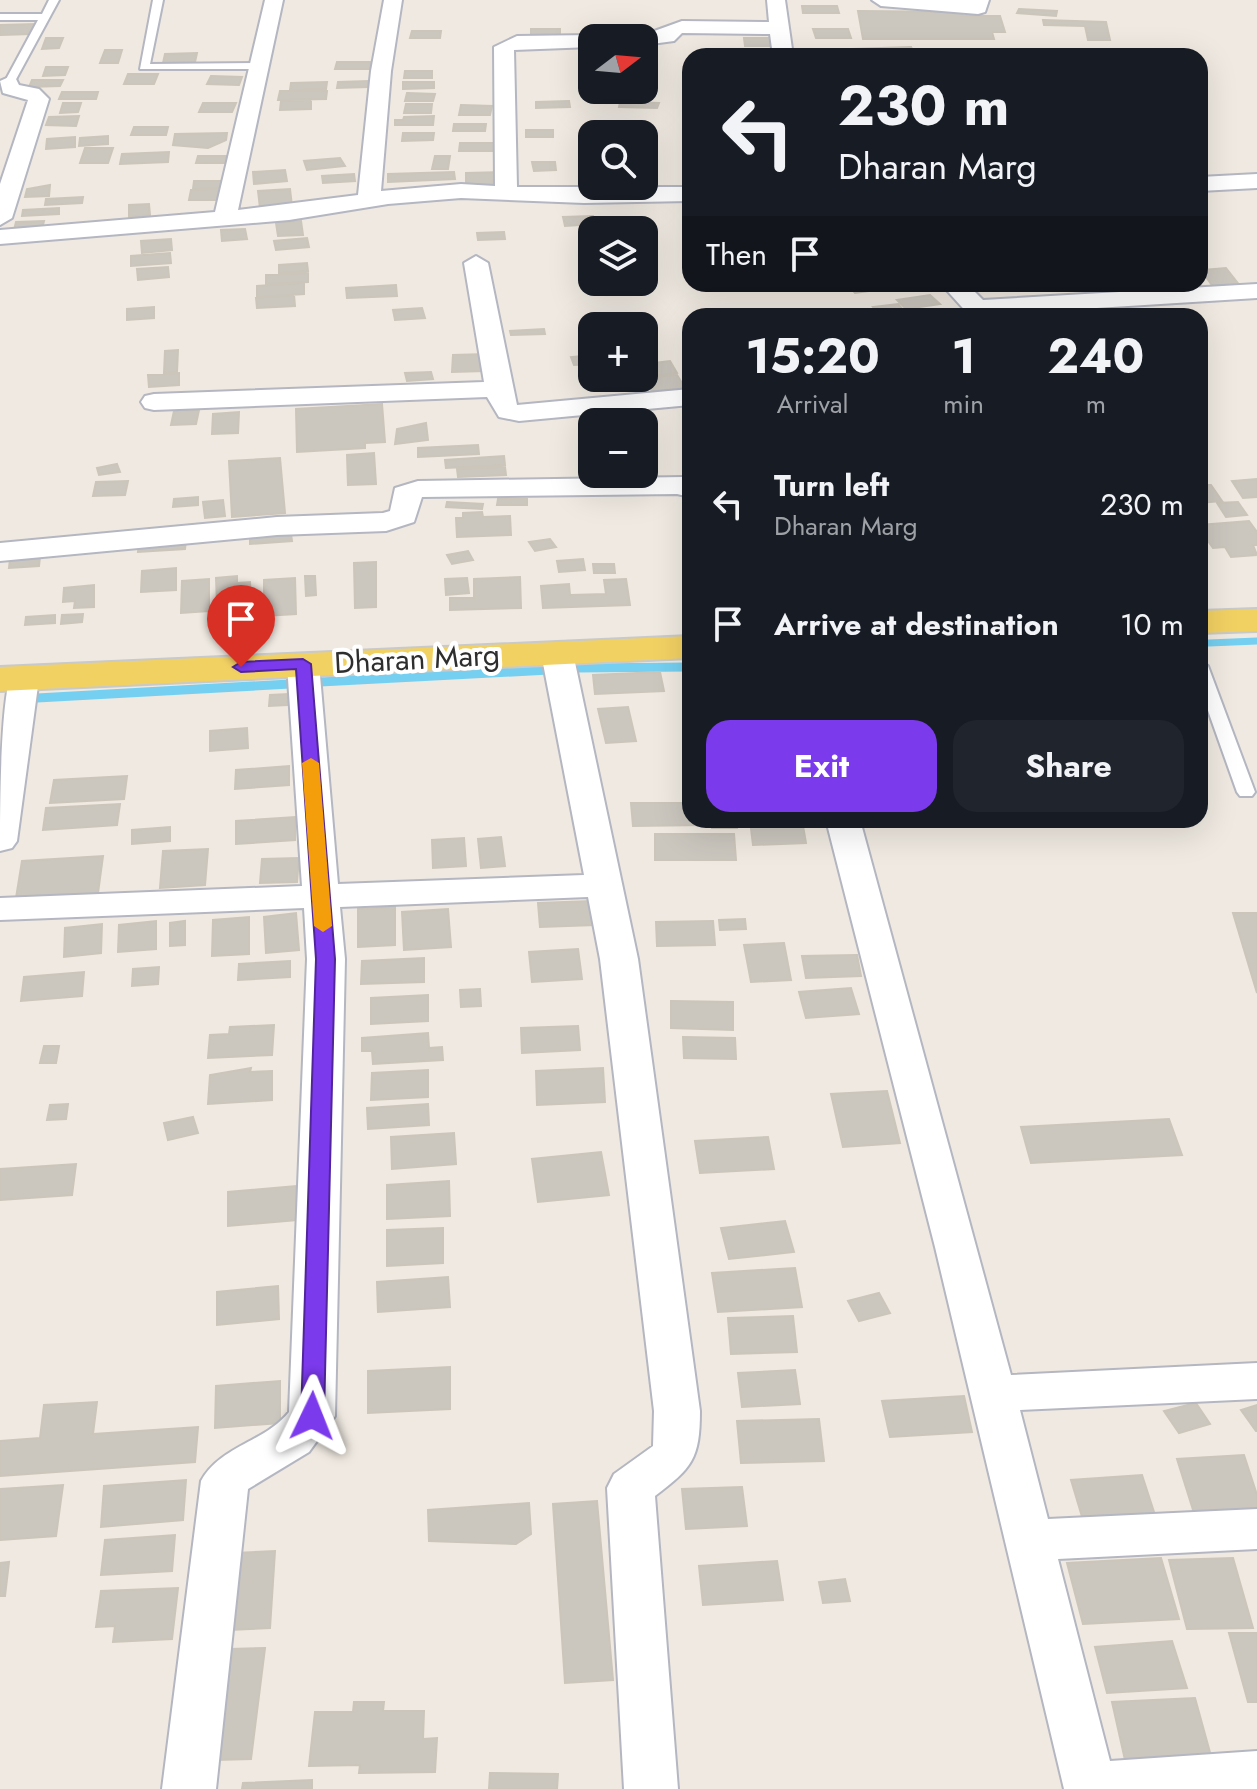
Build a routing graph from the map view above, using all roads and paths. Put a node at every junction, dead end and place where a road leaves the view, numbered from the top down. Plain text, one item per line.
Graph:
1 (54, 0) edge
2 (158, 0) edge
3 (274, 0) edge
4 (393, 0) edge
5 (776, 0) edge
6 (881, 0) edge
7 (980, 0) edge
8 (0, 17) edge
9 (45, 17) junction
10 (780, 28) junction
11 (658, 38) edge
12 (578, 41) edge
13 (782, 48) edge
14 (259, 66) junction
15 (9, 83) joint
16 (0, 132) edge
17 (28, 132) junction
18 (1257, 181) edge
19 (1208, 184) edge
20 (506, 193) junction
21 (682, 194) edge
22 (369, 199) junction
23 (0, 218) edge
24 (225, 218) junction
25 (0, 237) edge
26 (476, 263) dead end
27 (1257, 291) edge
28 (961, 292) edge
29 (977, 308) edge
30 (1034, 308) edge
31 (499, 389) junction
32 (682, 398) edge
33 (154, 402) dead end
34 (682, 485) edge
35 (0, 552) edge
36 (1257, 592) edge
37 (1208, 594) edge
38 (1257, 620) edge
39 (682, 621) edge
40 (1208, 622) edge
41 (682, 647) edge
42 (557, 653) junction
43 (303, 664) junction
44 (8, 669) edge
45 (1208, 688) edge
46 (1246, 792) dead end
47 (845, 828) edge
48 (0, 841) edge
49 (605, 885) junction
50 (321, 898) junction
51 (0, 909) edge
52 (1257, 1381) edge
53 (993, 1394) junction
54 (1257, 1529) edge
55 (1028, 1540) junction
56 (1257, 1775) edge
57 (1090, 1787) edge
58 (189, 1789) edge
59 (651, 1789) edge

1 - 9 lane
2 - 14 lane
3 - 14 street
4 - 22 street
5 - 10 street
6 - 7 street
8 - 9 lane
9 - 15 lane
10 - 11 street
10 - 13 street
12 - 20 street
14 - 24 street
15 - 17 street
16 - 17 street
17 - 23 street
18 - 19 street
20 - 21 street
20 - 22 street
22 - 24 street
24 - 25 street
26 - 31 street
27 - 30 street
28 - 29 street
31 - 32 street
31 - 33 street
34 - 35 street
36 - 37 main road
38 - 40 main road
39 - 44 main road, Dharan Marg
41 - 42 main road, Dharan Marg
42 - 43 main road, Dharan Marg
42 - 49 street
43 - 44 main road, Dharan Marg
43 - 50 street
44 - 48 street
45 - 46 lane
47 - 53 street
49 - 50 street
49 - 59 street
50 - 51 street
50 - 58 street
52 - 53 street
53 - 55 street
54 - 55 street
55 - 57 street
56 - 57 street

